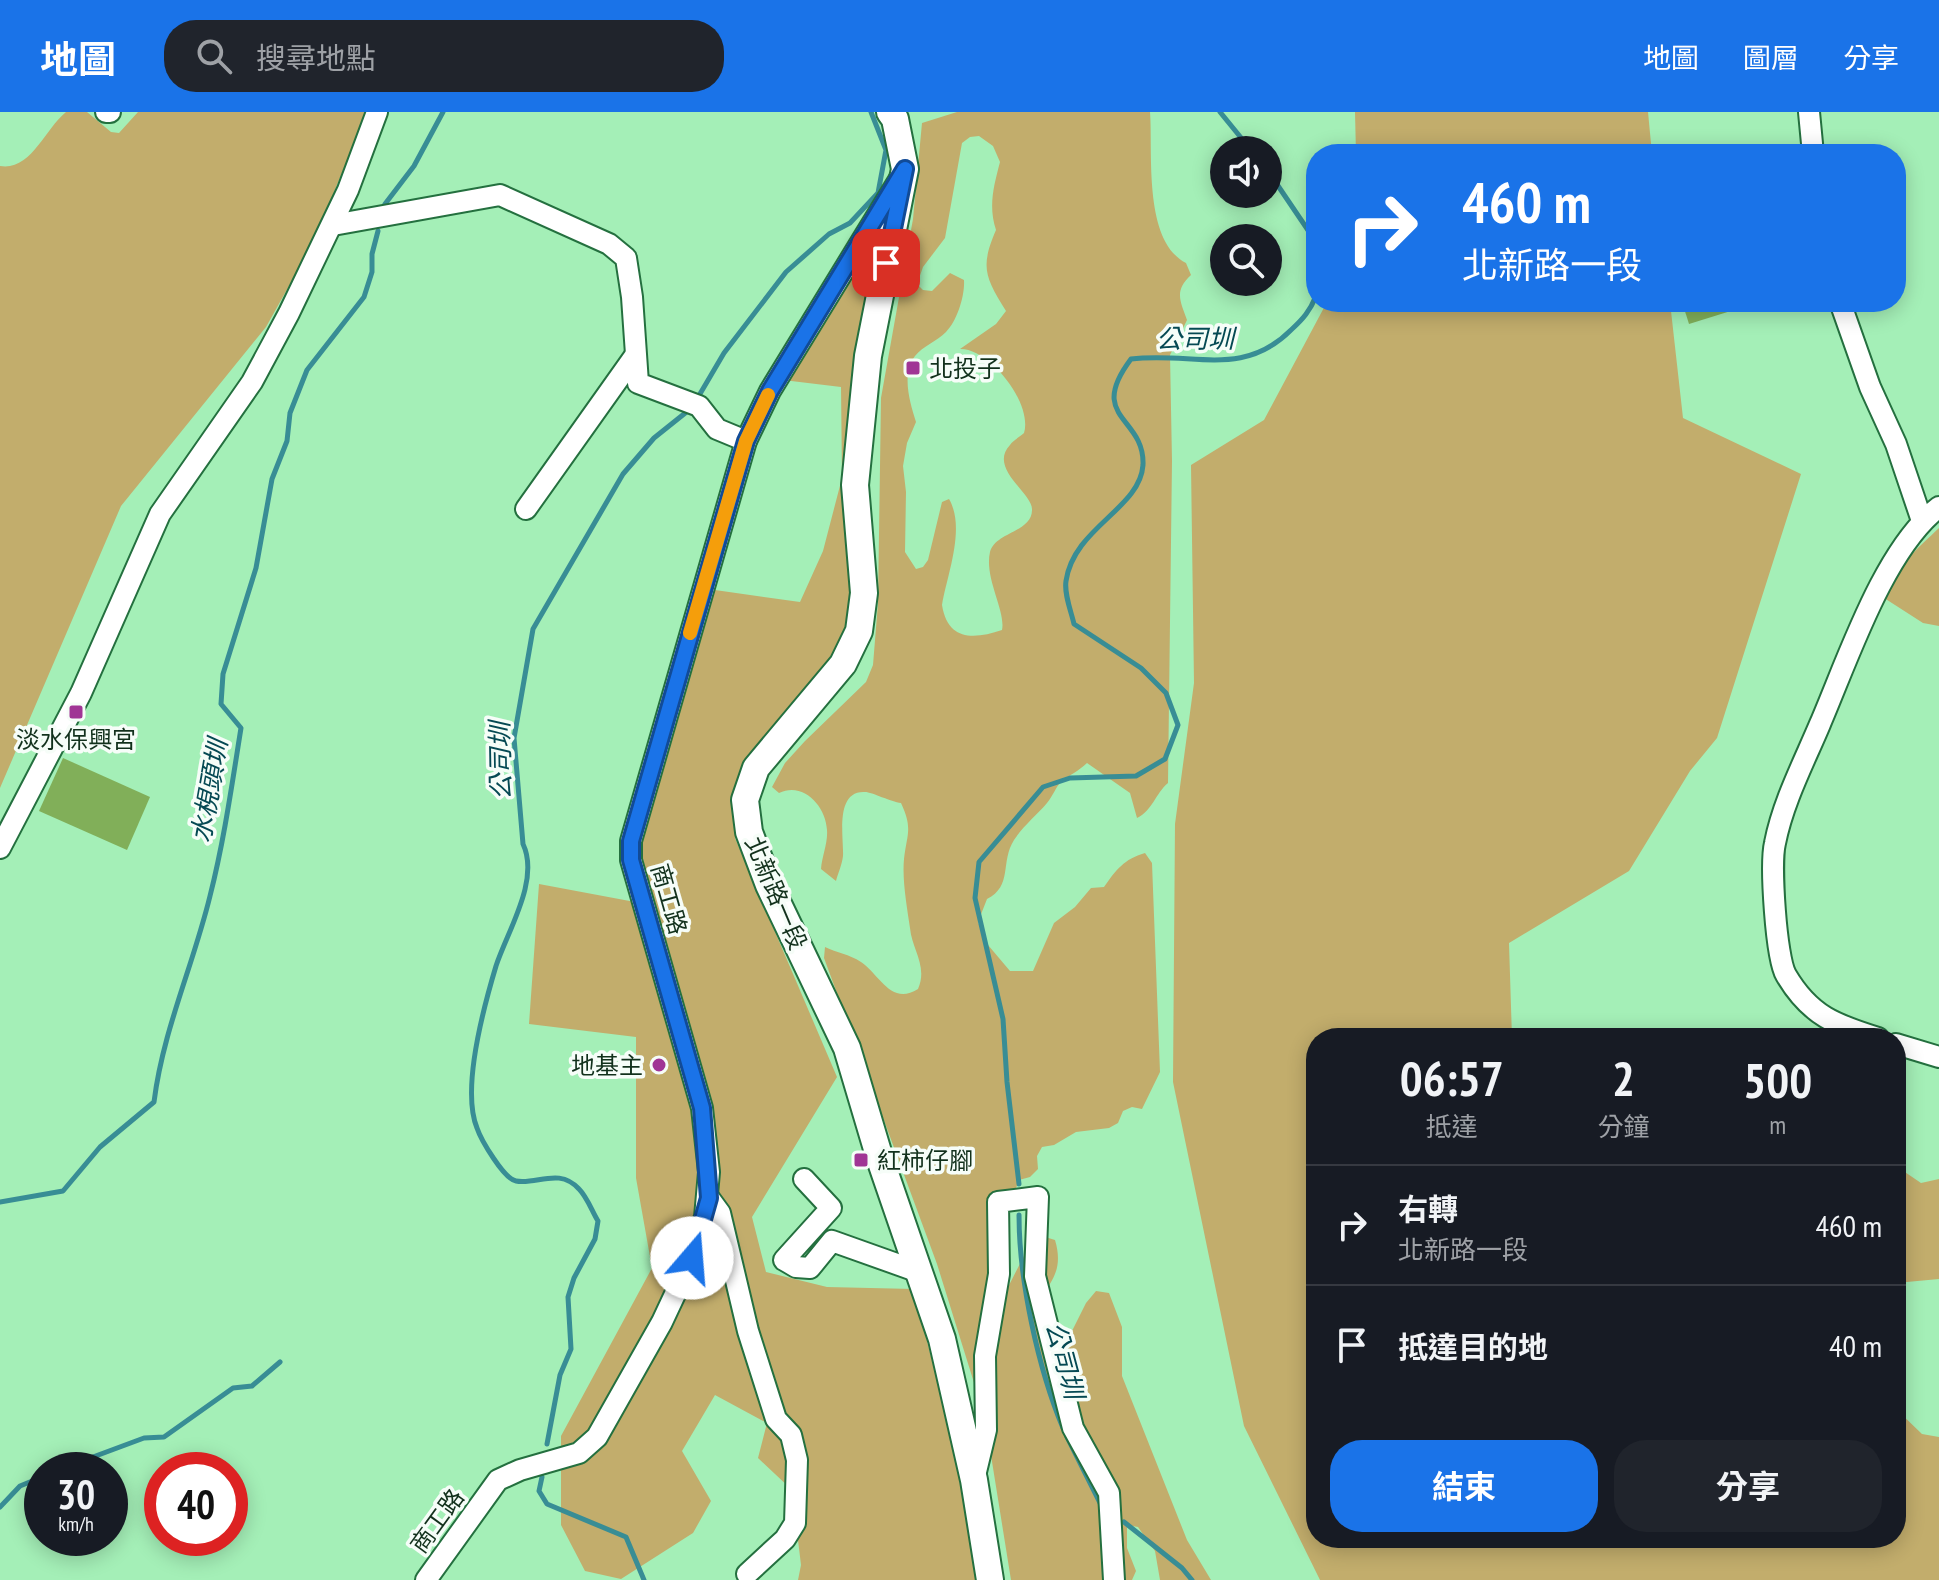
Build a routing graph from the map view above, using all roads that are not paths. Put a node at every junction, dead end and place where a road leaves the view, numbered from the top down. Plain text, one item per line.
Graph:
1 (377, 112) edge
2 (890, 112) edge
3 (1809, 112) edge
4 (1812, 144) edge
5 (905, 169) junction
6 (333, 225) junction
7 (1842, 312) edge
8 (634, 357) junction
9 (746, 441) junction
10 (1939, 507) edge
11 (526, 509) dead end
12 (1922, 521) junction
13 (0, 848) edge
14 (1846, 1028) edge
15 (1906, 1047) edge
16 (1939, 1057) edge
17 (804, 1179) dead end
18 (709, 1198) junction
19 (919, 1272) junction
20 (974, 1480) junction
21 (747, 1574) dead end
22 (426, 1580) edge
23 (990, 1580) edge
24 (1114, 1580) edge

1 - 6 street
2 - 5 main road
3 - 4 street
5 - 9 street, 商工路
5 - 19 main road, 北新路一段
6 - 8 street
6 - 13 street
7 - 12 street
8 - 9 street
8 - 11 street
9 - 18 street, 商工路
10 - 12 street
12 - 14 street
15 - 16 street
17 - 19 street
18 - 21 street
18 - 22 street, 商工路
19 - 20 main road, 北新路一段
20 - 23 main road, 北新路一段
20 - 24 street

